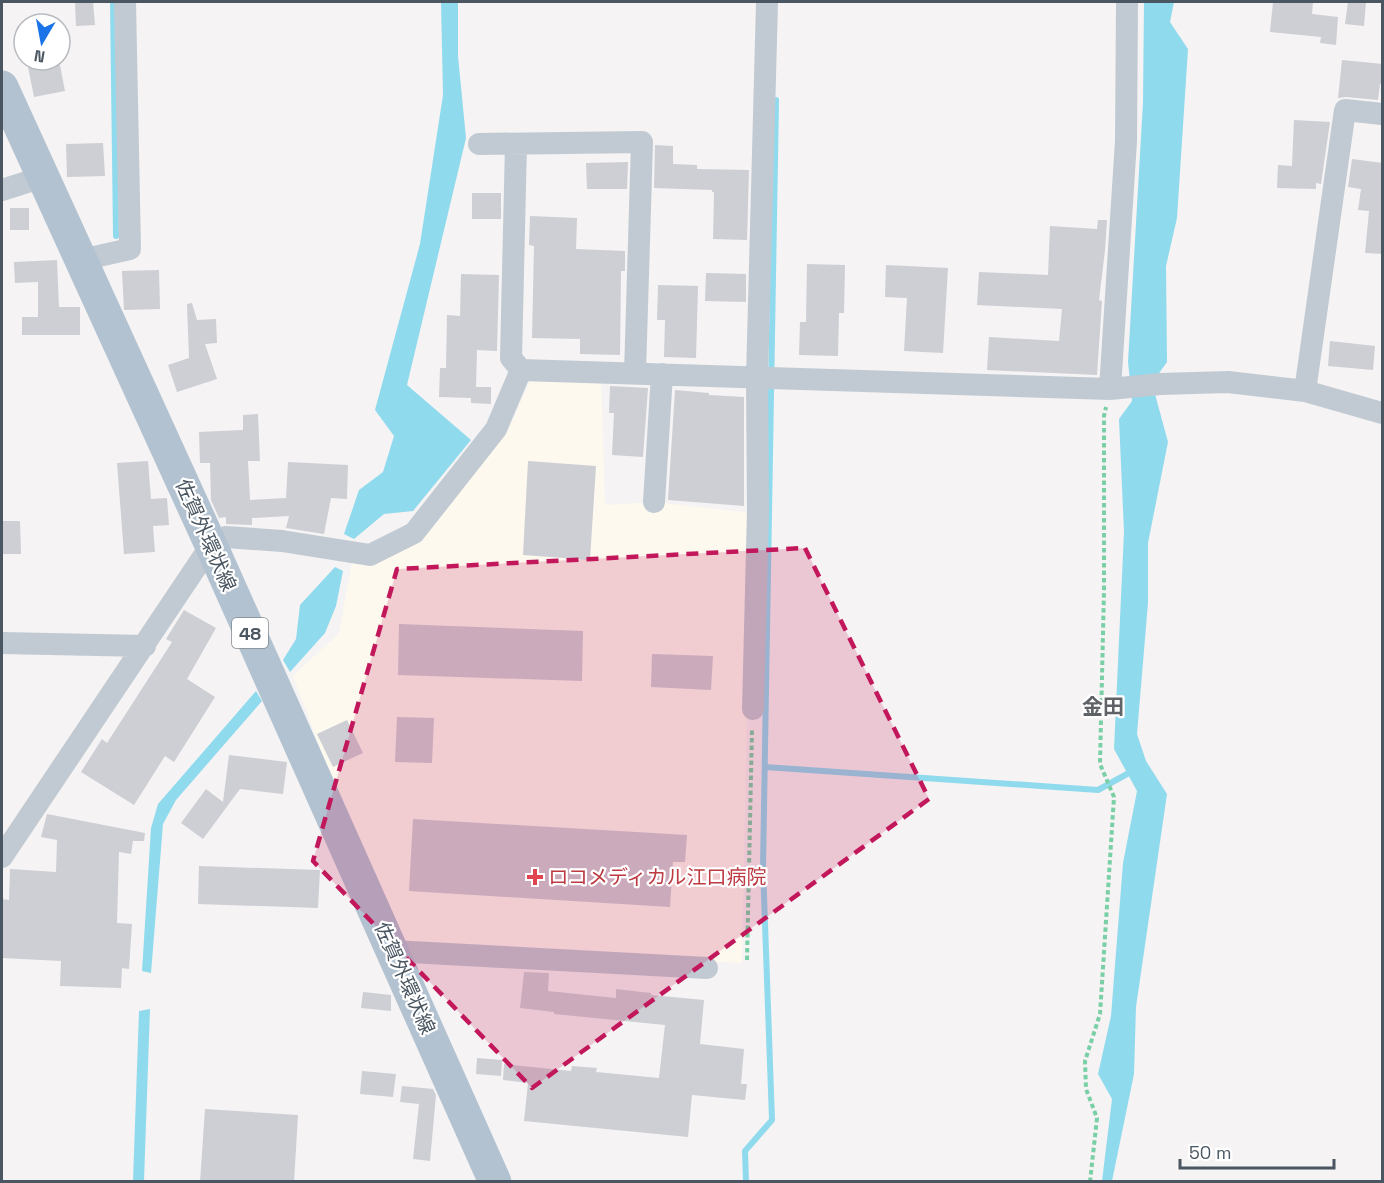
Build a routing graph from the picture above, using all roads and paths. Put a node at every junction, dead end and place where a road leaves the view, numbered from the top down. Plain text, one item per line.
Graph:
1 (126, 2) edge
2 (767, 2) edge
3 (1127, 2) edge
4 (2, 87) edge
5 (1383, 114) edge
6 (479, 144) dead end
7 (516, 144) junction
8 (43, 177) junction
9 (2, 190) edge
10 (81, 260) junction
11 (521, 370) junction
12 (635, 373) junction
13 (662, 374) junction
14 (768, 378) junction
15 (1117, 388) junction
16 (1305, 391) junction
17 (1383, 413) edge
18 (654, 502) dead end
19 (211, 545) junction
20 (2, 643) edge
21 (145, 646) junction
22 (753, 709) joint
23 (2, 857) edge
24 (392, 951) junction
25 (747, 960) dead end
26 (707, 968) dead end
27 (495, 1182) edge
28 (1090, 1182) edge

1 - 10 street
2 - 14 street
3 - 15 street
4 - 8 main road, 佐賀外環状線 / 48
5 - 16 street
6 - 7 street
7 - 11 street
7 - 12 street
8 - 9 street
8 - 10 main road, 佐賀外環状線 / 48
10 - 19 main road, 佐賀外環状線 / 48
11 - 12 street
11 - 19 street
12 - 13 street
13 - 14 street
13 - 18 street
14 - 15 street
14 - 22 street
15 - 16 street
15 - 28 path
16 - 17 street
19 - 21 street
19 - 24 main road, 佐賀外環状線 / 48
20 - 21 street
21 - 23 street
22 - 25 path
24 - 26 street
24 - 27 main road, 佐賀外環状線 / 48

